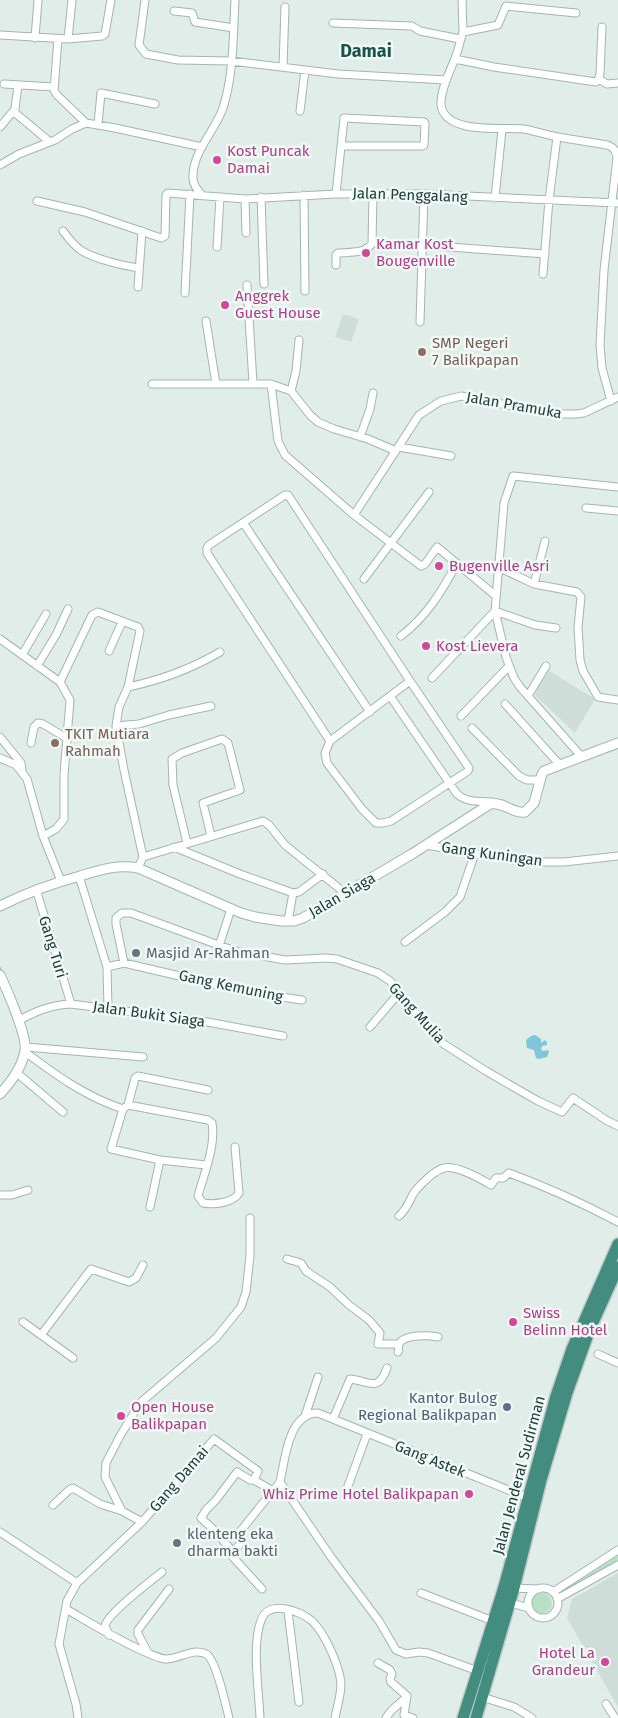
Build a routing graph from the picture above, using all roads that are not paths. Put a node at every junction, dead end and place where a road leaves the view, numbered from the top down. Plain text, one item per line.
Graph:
1 (38, 0) edge
2 (72, 0) edge
3 (111, 0) edge
4 (145, 0) edge
5 (236, 0) edge
6 (462, 0) edge
7 (285, 7) dead end
8 (174, 11) dead end
9 (576, 13) dead end
10 (333, 23) dead end
11 (602, 27) dead end
12 (234, 28) junction
13 (463, 32) junction
14 (0, 35) edge
15 (35, 38) junction
16 (58, 39) junction
17 (460, 39) junction
18 (68, 40) junction
19 (455, 59) junction
20 (231, 61) junction
21 (283, 67) junction
22 (305, 70) junction
23 (599, 79) junction
24 (446, 80) junction
25 (618, 83) edge
26 (4, 84) dead end
27 (18, 86) junction
28 (54, 87) junction
29 (155, 104) dead end
30 (300, 111) dead end
31 (14, 112) junction
32 (86, 123) junction
33 (98, 124) junction
34 (0, 127) edge
35 (502, 130) junction
36 (557, 137) junction
37 (50, 142) junction
38 (342, 146) junction
39 (202, 147) junction
40 (0, 165) edge
41 (190, 194) junction
42 (336, 194) junction
43 (373, 194) junction
44 (424, 194) junction
45 (202, 195) junction
46 (304, 196) junction
47 (220, 197) junction
48 (261, 197) junction
49 (495, 198) junction
50 (245, 199) junction
51 (549, 200) junction
52 (37, 201) dead end
53 (615, 203) edge
54 (64, 231) dead end
55 (142, 232) junction
56 (246, 232) dead end
57 (423, 245) junction
58 (217, 246) dead end
59 (545, 254) junction
60 (336, 266) dead end
61 (139, 268) junction
62 (543, 274) dead end
63 (247, 284) dead end
64 (264, 284) dead end
65 (138, 287) dead end
66 (305, 291) dead end
67 (185, 293) dead end
68 (206, 321) dead end
69 (420, 322) dead end
70 (299, 340) dead end
71 (253, 383) junction
72 (152, 384) dead end
73 (216, 384) junction
74 (270, 384) junction
75 (291, 391) junction
76 (373, 393) dead end
77 (614, 399) edge
78 (360, 437) junction
79 (397, 449) junction
80 (451, 456) dead end
81 (618, 487) edge
82 (428, 492) dead end
83 (586, 508) dead end
84 (618, 511) edge
85 (354, 515) junction
86 (244, 524) junction
87 (545, 541) dead end
88 (391, 543) junction
89 (457, 563) junction
90 (498, 567) junction
91 (364, 579) dead end
92 (534, 584) junction
93 (496, 596) junction
94 (68, 609) dead end
95 (494, 611) junction
96 (46, 614) dead end
97 (122, 622) junction
98 (556, 628) dead end
99 (402, 636) dead end
100 (0, 639) edge
101 (110, 651) dead end
102 (220, 652) dead end
103 (22, 655) junction
104 (37, 666) junction
105 (509, 666) junction
106 (546, 666) dead end
107 (432, 678) dead end
108 (410, 681) junction
109 (60, 682) junction
110 (128, 688) junction
111 (390, 696) junction
112 (528, 696) junction
113 (618, 700) edge
114 (505, 704) dead end
115 (211, 706) dead end
116 (370, 712) junction
117 (462, 716) dead end
118 (116, 726) junction
119 (472, 728) dead end
120 (0, 737) edge
121 (68, 739) junction
122 (330, 741) junction
123 (31, 742) dead end
124 (618, 743) edge
125 (581, 756) junction
126 (0, 758) edge
127 (560, 764) junction
128 (22, 771) junction
129 (540, 780) junction
130 (450, 784) junction
131 (496, 802) junction
132 (43, 836) junction
133 (211, 836) junction
134 (187, 842) junction
135 (426, 845) junction
136 (174, 848) junction
137 (475, 853) junction
138 (618, 856) edge
139 (143, 857) junction
140 (138, 868) junction
141 (323, 874) junction
142 (78, 876) junction
143 (62, 881) junction
144 (36, 889) junction
145 (293, 893) junction
146 (346, 893) junction
147 (0, 906) edge
148 (231, 909) junction
149 (288, 921) junction
150 (406, 942) dead end
151 (219, 946) junction
152 (124, 962) junction
153 (107, 967) junction
154 (0, 975) edge
155 (399, 993) junction
156 (302, 1000) dead end
157 (71, 1004) junction
158 (108, 1009) junction
159 (18, 1020) junction
160 (370, 1027) dead end
161 (283, 1036) dead end
162 (25, 1050) junction
163 (143, 1057) dead end
164 (16, 1073) junction
165 (208, 1090) dead end
166 (0, 1094) edge
167 (126, 1107) junction
168 (63, 1112) dead end
169 (618, 1126) edge
170 (235, 1147) dead end
171 (160, 1160) junction
172 (206, 1165) junction
173 (28, 1190) dead end
174 (0, 1195) edge
175 (150, 1207) dead end
176 (399, 1216) dead end
177 (250, 1218) dead end
178 (618, 1222) edge
179 (618, 1244) edge
180 (287, 1259) dead end
181 (143, 1265) dead end
182 (618, 1267) edge
183 (23, 1322) dead end
184 (586, 1328) junction
185 (41, 1335) junction
186 (438, 1337) dead end
187 (598, 1354) dead end
188 (73, 1358) dead end
189 (618, 1363) edge
190 (387, 1368) dead end
191 (318, 1377) dead end
192 (305, 1416) junction
193 (333, 1419) junction
194 (366, 1434) junction
195 (254, 1480) junction
196 (280, 1482) junction
197 (348, 1486) dead end
198 (273, 1491) junction
199 (528, 1498) junction
200 (53, 1505) dead end
201 (122, 1510) junction
202 (144, 1520) junction
203 (0, 1532) edge
204 (618, 1550) edge
205 (233, 1552) junction
206 (618, 1565) edge
207 (162, 1572) dead end
208 (77, 1583) junction
209 (262, 1588) dead end
210 (509, 1588) junction
211 (169, 1589) dead end
212 (540, 1589) junction
213 (553, 1592) junction
214 (421, 1593) dead end
215 (558, 1599) junction
216 (505, 1602) junction
217 (529, 1608) junction
218 (66, 1609) junction
219 (288, 1611) junction
220 (493, 1621) junction
221 (109, 1635) junction
222 (148, 1653) junction
223 (378, 1663) dead end
224 (478, 1671) junction
225 (407, 1696) junction
226 (482, 1698) junction
227 (299, 1702) dead end
228 (606, 1704) dead end
229 (78, 1718) edge
230 (229, 1718) edge
231 (260, 1718) edge
232 (335, 1718) edge
233 (386, 1718) edge
234 (413, 1718) edge
235 (463, 1718) edge
236 (476, 1718) edge
237 (532, 1718) edge
238 (615, 1718) edge

1 - 15 street
2 - 18 street
3 - 18 street
4 - 20 street
5 - 12 street
6 - 13 street
7 - 21 street
8 - 12 street
9 - 13 street
10 - 17 street
11 - 23 street
12 - 20 street
13 - 17 street
14 - 15 street
15 - 16 street
16 - 18 street
16 - 28 street
17 - 19 street
19 - 23 street
19 - 24 street
20 - 21 street
20 - 39 street
21 - 22 street
22 - 24 street
22 - 30 street
23 - 25 street
24 - 35 street
26 - 27 street
27 - 28 street
27 - 31 street
28 - 32 street
29 - 33 street
31 - 34 street
31 - 37 street
32 - 33 street
32 - 37 street
33 - 39 street
35 - 36 street
35 - 49 street
36 - 51 street
36 - 53 street
37 - 40 street
38 - 38 street
38 - 42 street
39 - 45 street
41 - 45 street, Jalan Penggalang
41 - 55 street, Jalan Penggalang
41 - 67 street
42 - 43 street, Jalan Penggalang
42 - 46 street, Jalan Penggalang
43 - 44 street, Jalan Penggalang
43 - 60 street
44 - 49 street, Jalan Penggalang
44 - 57 street
45 - 47 street, Jalan Penggalang
46 - 48 street, Jalan Penggalang
46 - 66 street
47 - 50 street, Jalan Penggalang
47 - 58 street
48 - 50 street, Jalan Penggalang
48 - 64 street
49 - 51 street, Jalan Penggalang
50 - 56 street
51 - 53 street, Jalan Penggalang
51 - 59 street
52 - 55 street
53 - 77 street
54 - 61 street
55 - 61 street
57 - 59 street
57 - 69 street
59 - 62 street
61 - 65 street
63 - 71 street
68 - 73 street
70 - 75 street
71 - 73 street
71 - 74 street
72 - 73 street
74 - 75 street
74 - 85 street
75 - 78 street
76 - 78 street
77 - 79 street, Jalan Pramuka
78 - 79 street
79 - 80 street
79 - 85 street, Jalan Pramuka
81 - 90 street
82 - 88 street
83 - 84 street
85 - 88 street
86 - 108 street
86 - 116 street
86 - 122 street
87 - 92 street
88 - 89 street
88 - 91 street
89 - 93 street
89 - 99 street
90 - 92 street
90 - 93 street
92 - 113 street
93 - 95 street
94 - 104 street
95 - 98 street
95 - 105 street
95 - 107 street
96 - 103 street
97 - 101 street
97 - 109 street
97 - 110 street
100 - 103 street
102 - 110 street
103 - 104 street
104 - 109 street
105 - 112 street
105 - 117 street
106 - 112 street
108 - 111 street
108 - 130 street
109 - 121 street
110 - 118 street
111 - 116 street
111 - 130 street
112 - 125 street
114 - 127 street
115 - 118 street
116 - 122 street
118 - 139 street
119 - 129 street
120 - 128 street
121 - 123 street
121 - 132 street
122 - 130 street
124 - 125 street
125 - 127 street
126 - 128 street
127 - 129 street
128 - 132 street
129 - 131 street
130 - 131 street
131 - 135 street, Jalan Siaga
132 - 143 street
133 - 134 street
133 - 134 street
133 - 141 street
134 - 136 street
135 - 137 street, Gang Kuningan
135 - 146 street, Jalan Siaga
136 - 139 street
136 - 145 street
137 - 138 street, Gang Kuningan
137 - 150 street
139 - 140 street
140 - 142 street, Jalan Siaga
140 - 148 street, Jalan Siaga
141 - 145 street
141 - 146 street
142 - 143 street, Jalan Siaga
142 - 153 street
143 - 144 street, Jalan Siaga
144 - 147 street, Jalan Siaga
144 - 157 street, Gang Turi
145 - 149 street
146 - 149 street, Jalan Siaga
148 - 149 street, Jalan Siaga
148 - 151 street
151 - 152 street, Gang Mulia
151 - 155 street, Gang Mulia
152 - 153 street, Gang Kemuning
152 - 156 street, Gang Kemuning
153 - 158 street
154 - 159 street
155 - 160 street
155 - 169 street, Gang Mulia
157 - 158 street, Jalan Bukit Siaga
157 - 159 street, Jalan Bukit Siaga
158 - 161 street, Jalan Bukit Siaga
159 - 162 street
162 - 163 street
162 - 164 street
162 - 167 street
164 - 166 street
164 - 168 street
165 - 167 street
167 - 171 street
167 - 172 street
170 - 172 street
171 - 172 street
171 - 175 street
173 - 174 street
176 - 178 street
177 - 201 street
179 - 184 highway, Jalan Jenderal Sudirman
180 - 186 street
181 - 185 street
182 - 184 highway, Jalan Jenderal Sudirman
183 - 185 street
184 - 199 highway, Jalan Jenderal Sudirman
184 - 210 highway, Jalan Jenderal Sudirman
185 - 188 street
187 - 189 street
190 - 193 street
191 - 192 street
192 - 193 street, Gang Astek
192 - 196 street
193 - 194 street, Gang Astek
194 - 197 street
194 - 199 street, Gang Astek
195 - 198 street
195 - 202 street, Gang Damai
195 - 205 street
196 - 198 street
196 - 224 street
198 - 205 street
199 - 210 highway, Jalan Jenderal Sudirman
200 - 201 street
201 - 202 street
202 - 208 street, Gang Damai
203 - 208 street
204 - 213 street
205 - 209 street
206 - 215 street
207 - 221 street
208 - 218 street
210 - 212 street
210 - 216 highway, Jalan Jenderal Sudirman
211 - 222 street
212 - 213 street
212 - 217 street
213 - 215 street
214 - 220 street
215 - 217 street
216 - 217 street
216 - 220 highway, Jalan Jenderal Sudirman
216 - 226 highway, Jalan Jenderal Sudirman
218 - 221 street
218 - 229 street
219 - 227 street
219 - 231 street
219 - 232 street
220 - 224 highway, Jalan Jenderal Sudirman
221 - 222 street
222 - 230 street
223 - 225 street
224 - 235 highway, Jalan Jenderal Sudirman
225 - 233 street
225 - 234 street
226 - 236 highway, Jalan Jenderal Sudirman
226 - 237 street
228 - 238 street

